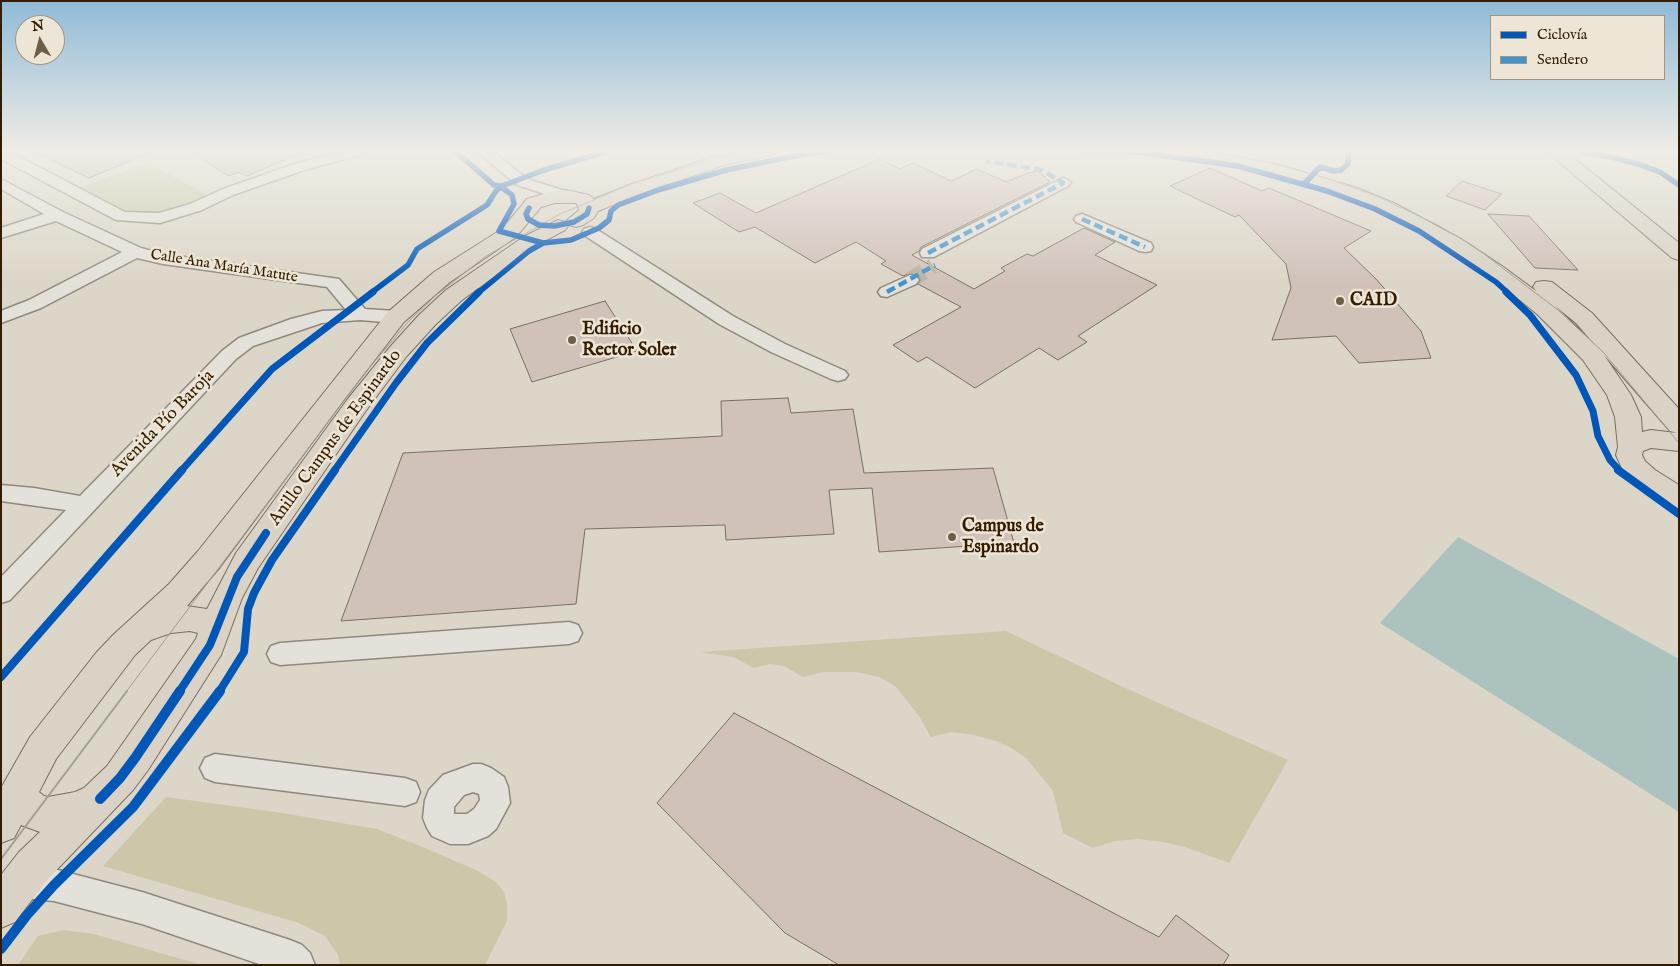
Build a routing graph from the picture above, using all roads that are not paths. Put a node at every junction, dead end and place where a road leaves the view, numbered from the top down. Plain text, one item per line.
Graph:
1 (22, 195) edge
2 (81, 195) edge
3 (221, 195) edge
4 (529, 195) edge
5 (560, 195) edge
6 (593, 195) edge
7 (599, 195) edge
8 (1044, 195) edge
9 (1358, 195) edge
10 (1383, 195) edge
11 (1608, 195) edge
12 (1635, 195) edge
13 (577, 201) junction
14 (527, 211) junction
15 (57, 215) junction
16 (1664, 218) dead end
17 (1082, 219) dead end
18 (558, 226) junction
19 (590, 232) dead end
20 (1, 233) edge
21 (1146, 247) dead end
22 (135, 252) junction
23 (1679, 254) edge
24 (932, 261) tunnel mouth
25 (910, 280) tunnel mouth
26 (887, 292) dead end
27 (360, 314) junction
28 (396, 317) junction
29 (1, 318) edge
30 (838, 375) dead end
31 (1676, 421) edge
32 (1679, 442) edge
33 (1631, 447) junction
34 (1, 493) edge
35 (1673, 493) edge
36 (86, 505) junction
37 (1, 593) edge
38 (145, 627) junction
39 (215, 631) junction
40 (569, 633) dead end
41 (280, 654) dead end
42 (215, 768) dead end
43 (405, 792) dead end
44 (100, 799) junction
45 (9, 810) edge
46 (11, 895) edge
47 (298, 965) edge

1 - 15 street, Calle Ana María Matute
2 - 3 street
4 - 14 street
5 - 13 street
6 - 13 main road, Anillo Campus de Espinardo
7 - 13 main road, Anillo Campus de Espinardo
8 - 24 street
9 - 33 main road
10 - 31 main road
11 - 23 main road
12 - 16 main road
13 - 14 main road, Anillo Campus de Espinardo
13 - 18 main road, Anillo Campus de Espinardo
14 - 18 main road, Anillo Campus de Espinardo
14 - 28 main road, Anillo Campus de Espinardo
15 - 20 street
15 - 22 street, Calle Ana María Matute
17 - 21 street
18 - 39 main road, Anillo Campus de Espinardo
19 - 30 street
22 - 27 street, Calle Ana María Matute
22 - 29 street
25 - 26 street
27 - 28 street, Avenida Pío Baroja
27 - 36 street, Avenida Pío Baroja
28 - 38 main road, Anillo Campus de Espinardo
32 - 33 main road
33 - 35 main road
34 - 36 street
36 - 37 street, Avenida Pío Baroja
38 - 39 main road
38 - 45 main road, Anillo Campus de Espinardo
39 - 44 main road, Anillo Campus de Espinardo
40 - 41 street
42 - 43 street
44 - 45 main road
44 - 46 main road, Anillo Campus de Espinardo
46 - 47 street

